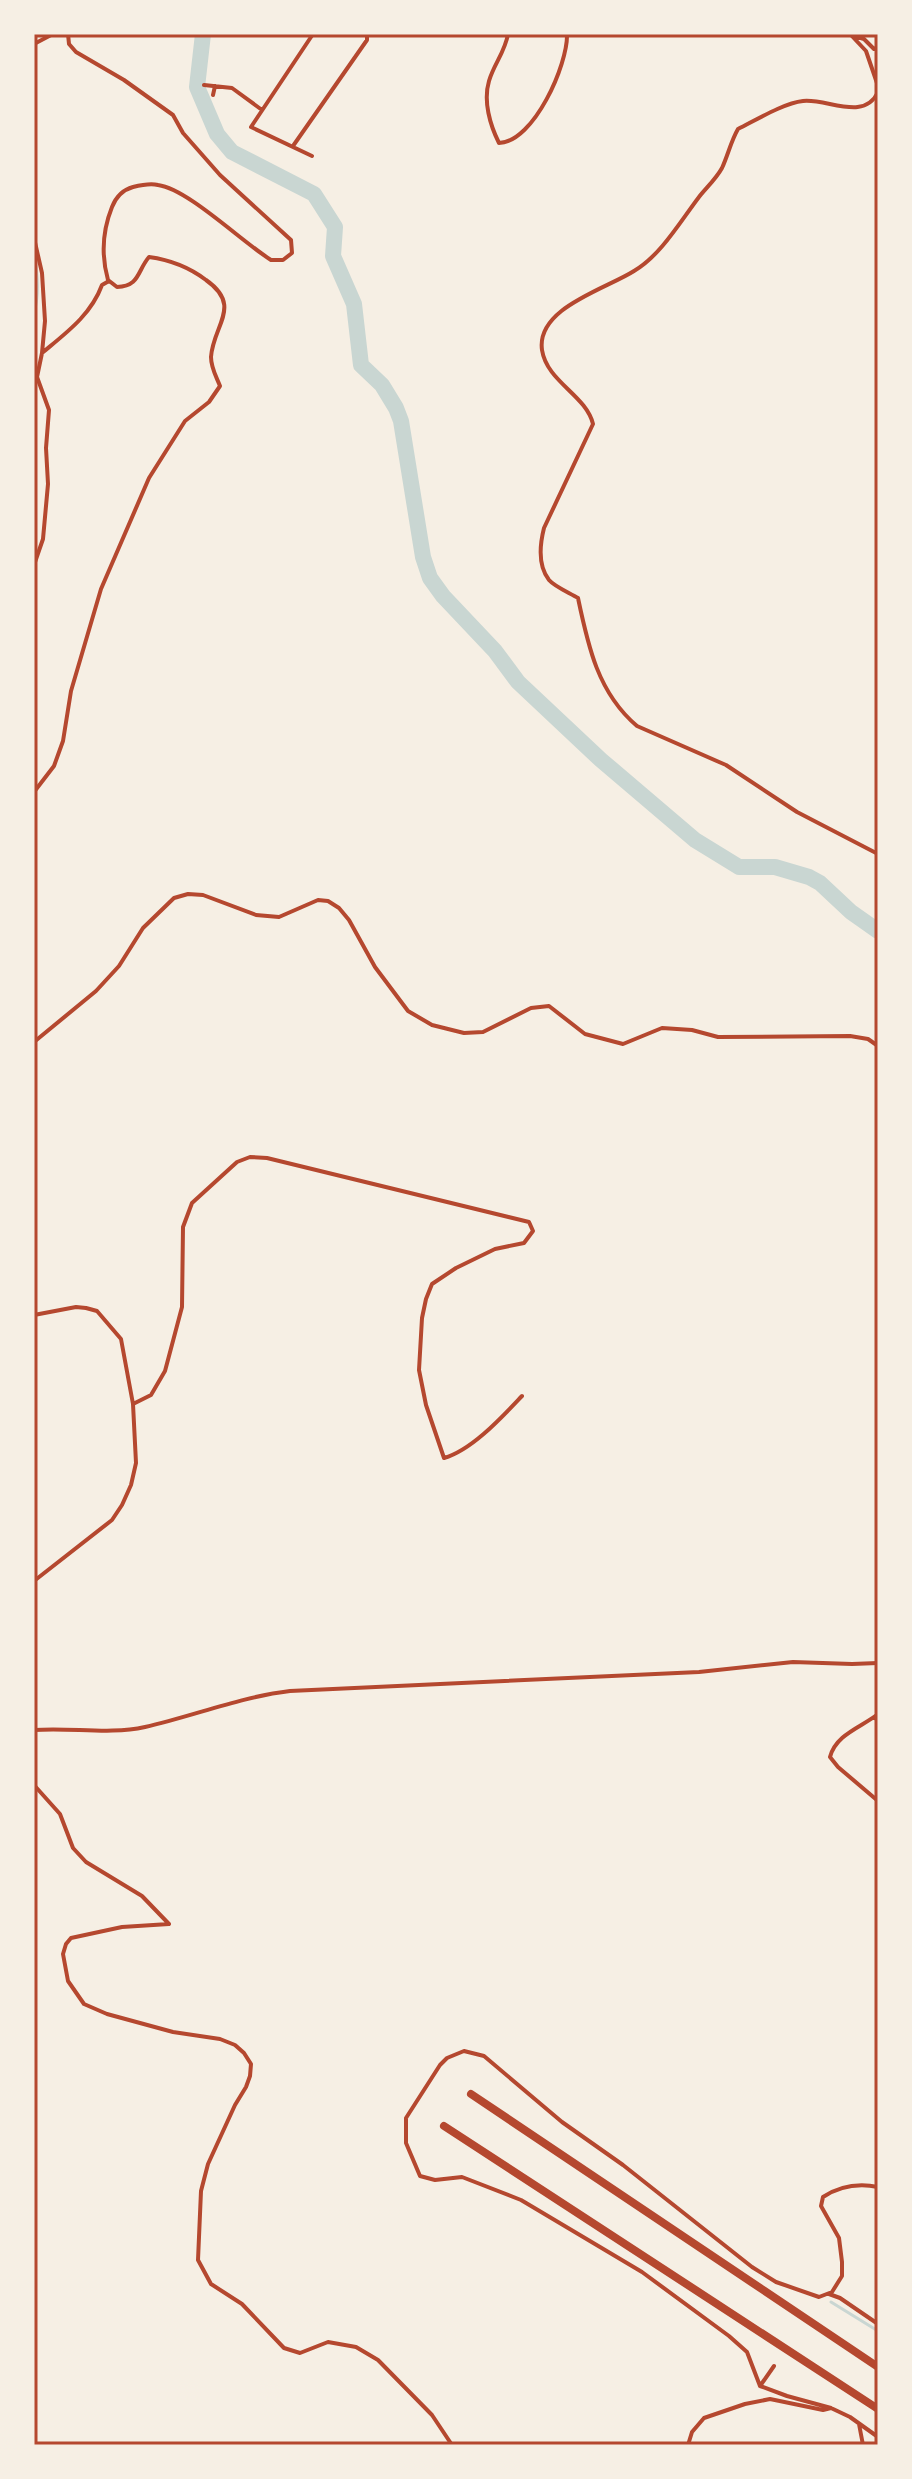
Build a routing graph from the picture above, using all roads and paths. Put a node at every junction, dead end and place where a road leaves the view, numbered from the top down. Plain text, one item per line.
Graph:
1 (53, 34) edge
2 (68, 34) edge
3 (313, 34) edge
4 (367, 34) edge
5 (508, 34) edge
6 (567, 34) edge
7 (851, 34) edge
8 (34, 44) edge
9 (878, 48) edge
10 (204, 85) dead end
11 (215, 86) junction
12 (878, 89) edge
13 (213, 95) dead end
14 (262, 110) junction
15 (293, 146) junction
16 (312, 156) dead end
17 (34, 238) edge
18 (109, 281) junction
19 (42, 353) junction
20 (34, 565) edge
21 (34, 792) edge
22 (878, 854) edge
23 (34, 1042) edge
24 (878, 1046) edge
25 (34, 1315) edge
26 (522, 1396) dead end
27 (133, 1404) junction
28 (34, 1581) edge
29 (878, 1663) edge
30 (877, 1715) edge
31 (878, 1725) edge
32 (34, 1730) edge
33 (34, 1785) edge
34 (878, 1801) edge
35 (471, 2094) dead end
36 (444, 2126) dead end
37 (878, 2187) edge
38 (828, 2294) junction
39 (878, 2324) edge
40 (774, 2366) dead end
41 (878, 2367) edge
42 (760, 2386) junction
43 (831, 2408) junction
44 (878, 2409) edge
45 (859, 2424) junction
46 (878, 2437) edge
47 (452, 2445) edge
48 (688, 2445) edge
49 (863, 2445) edge

1 - 8 street
2 - 18 street
3 - 14 street
4 - 15 street
5 - 6 street
7 - 9 street
7 - 12 street
10 - 11 street
11 - 13 street
11 - 14 street
12 - 22 street
14 - 15 street
15 - 16 street
17 - 19 street
18 - 19 street
18 - 21 street
19 - 20 street
23 - 24 street
25 - 27 street
26 - 27 street
27 - 28 street
29 - 32 street
30 - 31 street
30 - 34 street
33 - 47 street
35 - 41 highway
36 - 44 highway
37 - 38 street
38 - 39 street
38 - 42 street
40 - 42 street
42 - 43 street
43 - 45 street
43 - 48 street
45 - 46 street
45 - 49 street

